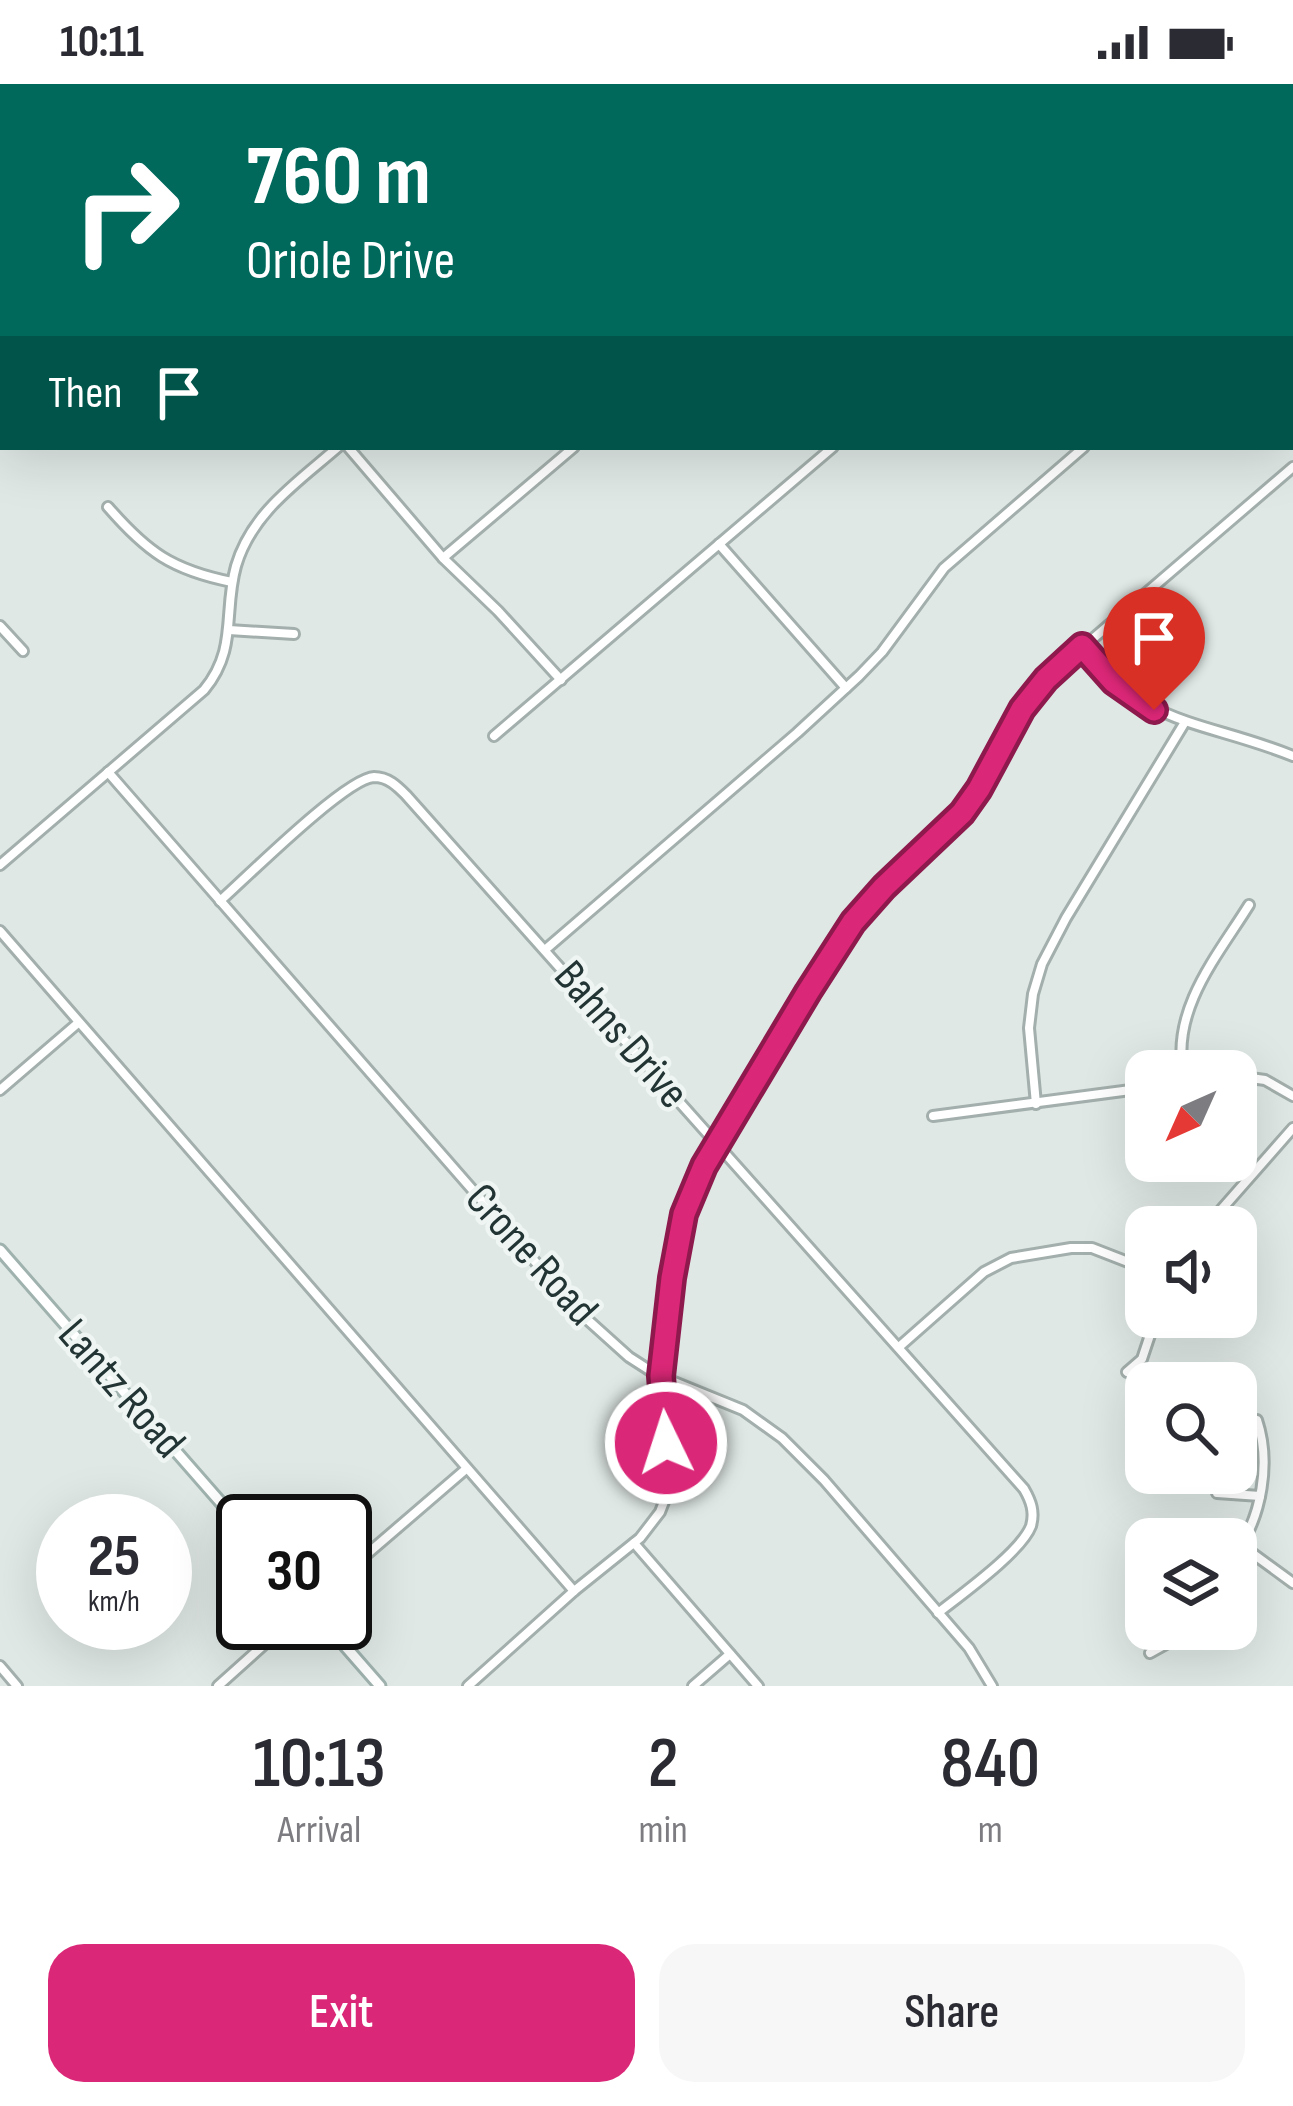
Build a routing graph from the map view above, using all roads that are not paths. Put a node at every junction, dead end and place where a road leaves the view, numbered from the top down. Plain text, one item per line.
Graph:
1 (335, 450) edge
2 (351, 450) edge
3 (570, 450) edge
4 (829, 450) edge
5 (1081, 450) edge
6 (1293, 467) edge
7 (108, 506) dead end
8 (719, 544) junction
9 (443, 558) junction
10 (232, 581) junction
11 (0, 626) edge
12 (229, 630) junction
13 (294, 634) dead end
14 (1082, 646) junction
15 (23, 651) dead end
16 (561, 680) junction
17 (846, 688) junction
18 (1185, 722) junction
19 (494, 736) dead end
20 (1293, 756) edge
21 (108, 772) junction
22 (0, 866) edge
23 (220, 901) junction
24 (1249, 905) dead end
25 (0, 932) edge
26 (546, 950) junction
27 (78, 1023) junction
28 (1182, 1050) edge
29 (1257, 1077) edge
30 (0, 1090) edge
31 (1125, 1091) edge
32 (1293, 1096) edge
33 (1036, 1104) junction
34 (933, 1116) dead end
35 (1293, 1129) edge
36 (717, 1144) junction
37 (1225, 1206) edge
38 (0, 1250) edge
39 (1125, 1261) edge
40 (899, 1347) junction
41 (661, 1376) junction
42 (1257, 1420) dead end
43 (466, 1468) junction
44 (1231, 1494) edge
45 (1260, 1496) junction
46 (216, 1497) edge
47 (1255, 1518) edge
48 (634, 1543) junction
49 (372, 1550) edge
50 (1257, 1560) edge
51 (1293, 1583) edge
52 (574, 1592) junction
53 (938, 1613) junction
54 (258, 1650) edge
55 (349, 1650) edge
56 (1154, 1650) edge
57 (1150, 1652) dead end
58 (730, 1654) junction
59 (0, 1666) edge
60 (17, 1686) edge
61 (218, 1686) edge
62 (380, 1686) edge
63 (468, 1686) edge
64 (693, 1686) edge
65 (758, 1686) edge
66 (992, 1686) edge

1 - 10 street
2 - 9 street
3 - 9 street
4 - 8 street
5 - 17 street
6 - 14 street
7 - 10 street
8 - 16 street
8 - 17 street
9 - 16 street
10 - 12 street
11 - 15 street
12 - 13 street
12 - 21 street
14 - 18 street
14 - 36 street
16 - 19 street
17 - 26 street
18 - 20 street
18 - 33 street
21 - 22 street
21 - 23 street, Crone Road
23 - 26 street, Bahns Drive
23 - 41 street, Crone Road
24 - 28 street
25 - 27 street
26 - 36 street, Bahns Drive
27 - 30 street
27 - 43 street
29 - 32 street
31 - 33 street
33 - 34 street
35 - 37 street
36 - 40 street, Bahns Drive
36 - 41 street
38 - 46 street, Lantz Road
39 - 40 street
40 - 53 street, Bahns Drive
41 - 48 street
41 - 53 street, Crone Road
42 - 45 street
43 - 49 street
43 - 52 street
44 - 45 street
45 - 47 street
48 - 52 street
48 - 58 street
50 - 51 street
52 - 63 street
53 - 66 street, Crone Road
54 - 61 street
55 - 62 street
56 - 57 street
58 - 64 street
58 - 65 street
59 - 60 street

